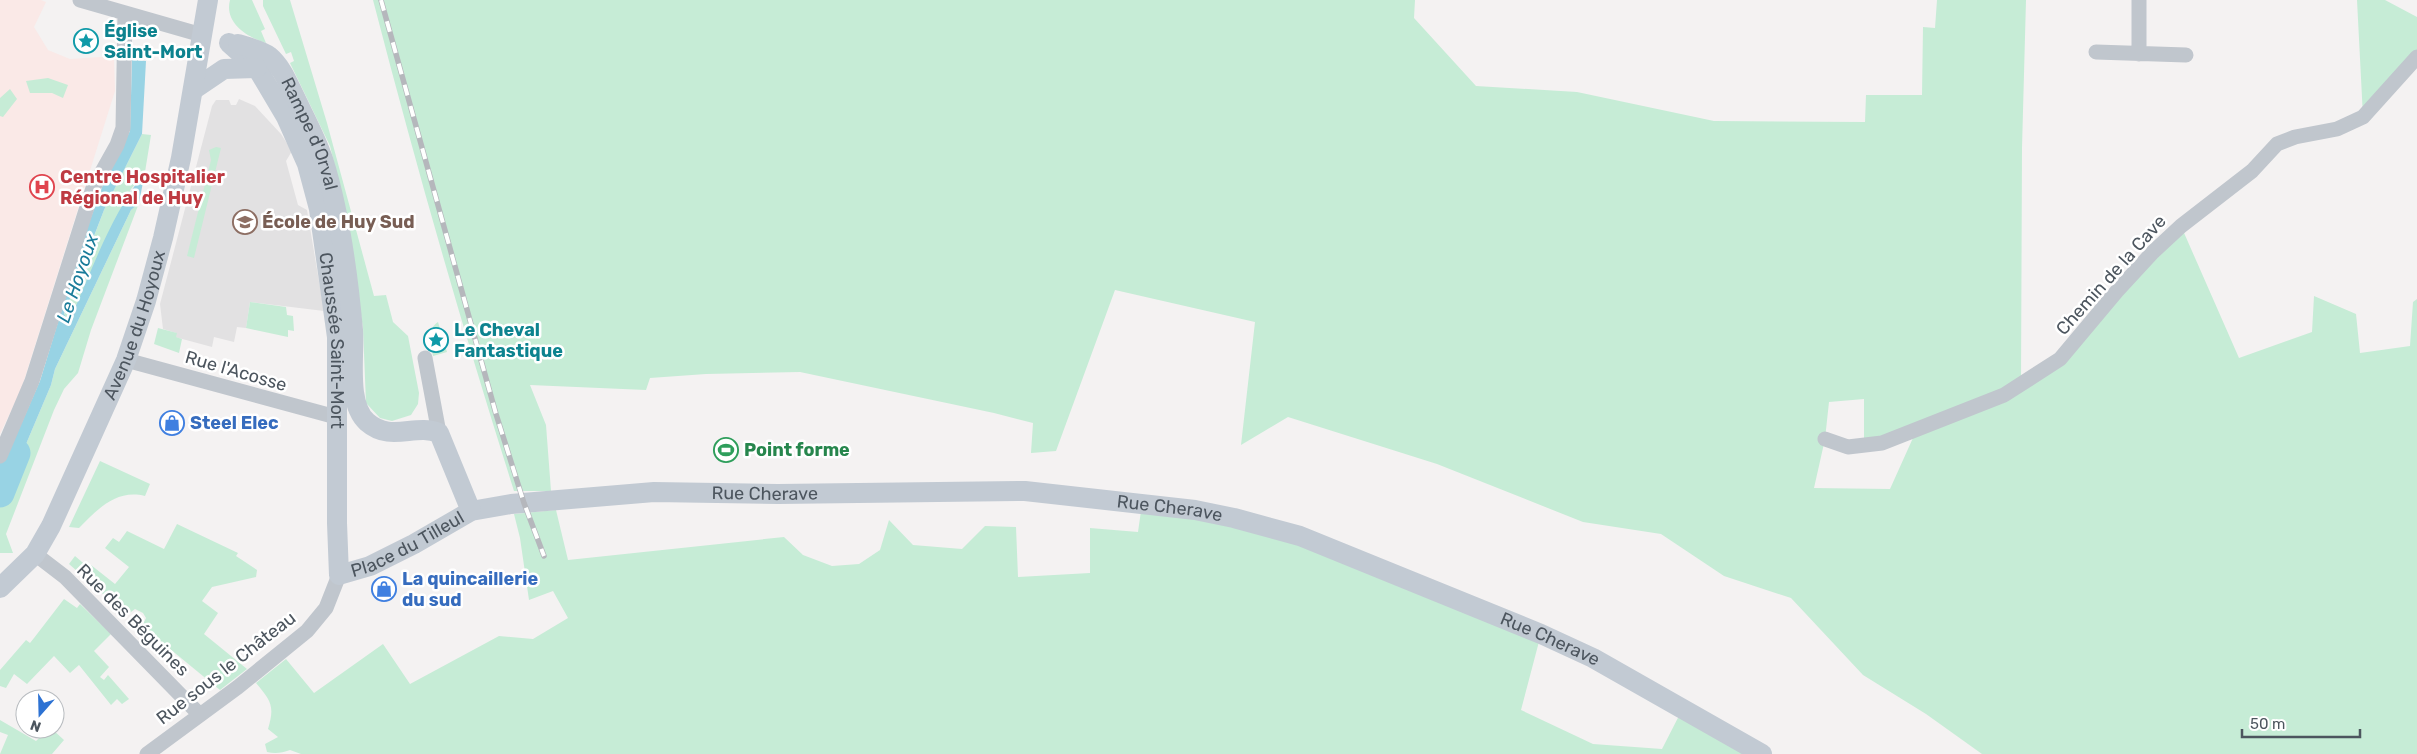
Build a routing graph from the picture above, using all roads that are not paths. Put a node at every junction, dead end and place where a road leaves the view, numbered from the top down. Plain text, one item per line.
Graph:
1 (80, 0) edge
2 (208, 0) edge
3 (2139, 0) edge
4 (125, 14) junction
5 (202, 34) junction
6 (229, 43) junction
7 (2096, 52) dead end
8 (2139, 54) junction
9 (2186, 55) dead end
10 (2417, 57) edge
11 (257, 68) junction
12 (193, 90) junction
13 (425, 358) dead end
14 (126, 360) junction
15 (336, 418) junction
16 (439, 433) junction
17 (1825, 439) dead end
18 (0, 456) edge
19 (471, 510) junction
20 (35, 554) junction
21 (339, 574) junction
22 (0, 588) edge
23 (326, 608) joint
24 (200, 715) junction
25 (147, 754) edge
26 (1762, 754) edge

1 - 4 street
2 - 5 street, Avenue du Hoyoux
3 - 8 street
4 - 5 street
4 - 18 street
5 - 6 street, Rampe d'Orval
5 - 12 street, Avenue du Hoyoux
6 - 11 street, Chaussée Saint-Mort
6 - 16 street, Rampe d'Orval
7 - 8 street
8 - 9 street
10 - 17 street, Chemin de la Cave
11 - 12 street
11 - 15 street, Chaussée Saint-Mort
12 - 14 street, Avenue du Hoyoux
13 - 16 street, Place du Tilleul
14 - 15 street, Rue l'Acosse
14 - 20 street, Avenue du Hoyoux
15 - 21 street, Chaussée Saint-Mort
16 - 19 street, Place du Tilleul
19 - 21 street, Place du Tilleul
19 - 26 street, Rue Cherave
20 - 22 street, Avenue du Hoyoux
20 - 24 street, Rue des Béguines
21 - 23 street, Place du Tilleul
23 - 24 street, Rue sous le Château
24 - 25 street, Rue sous le Château

